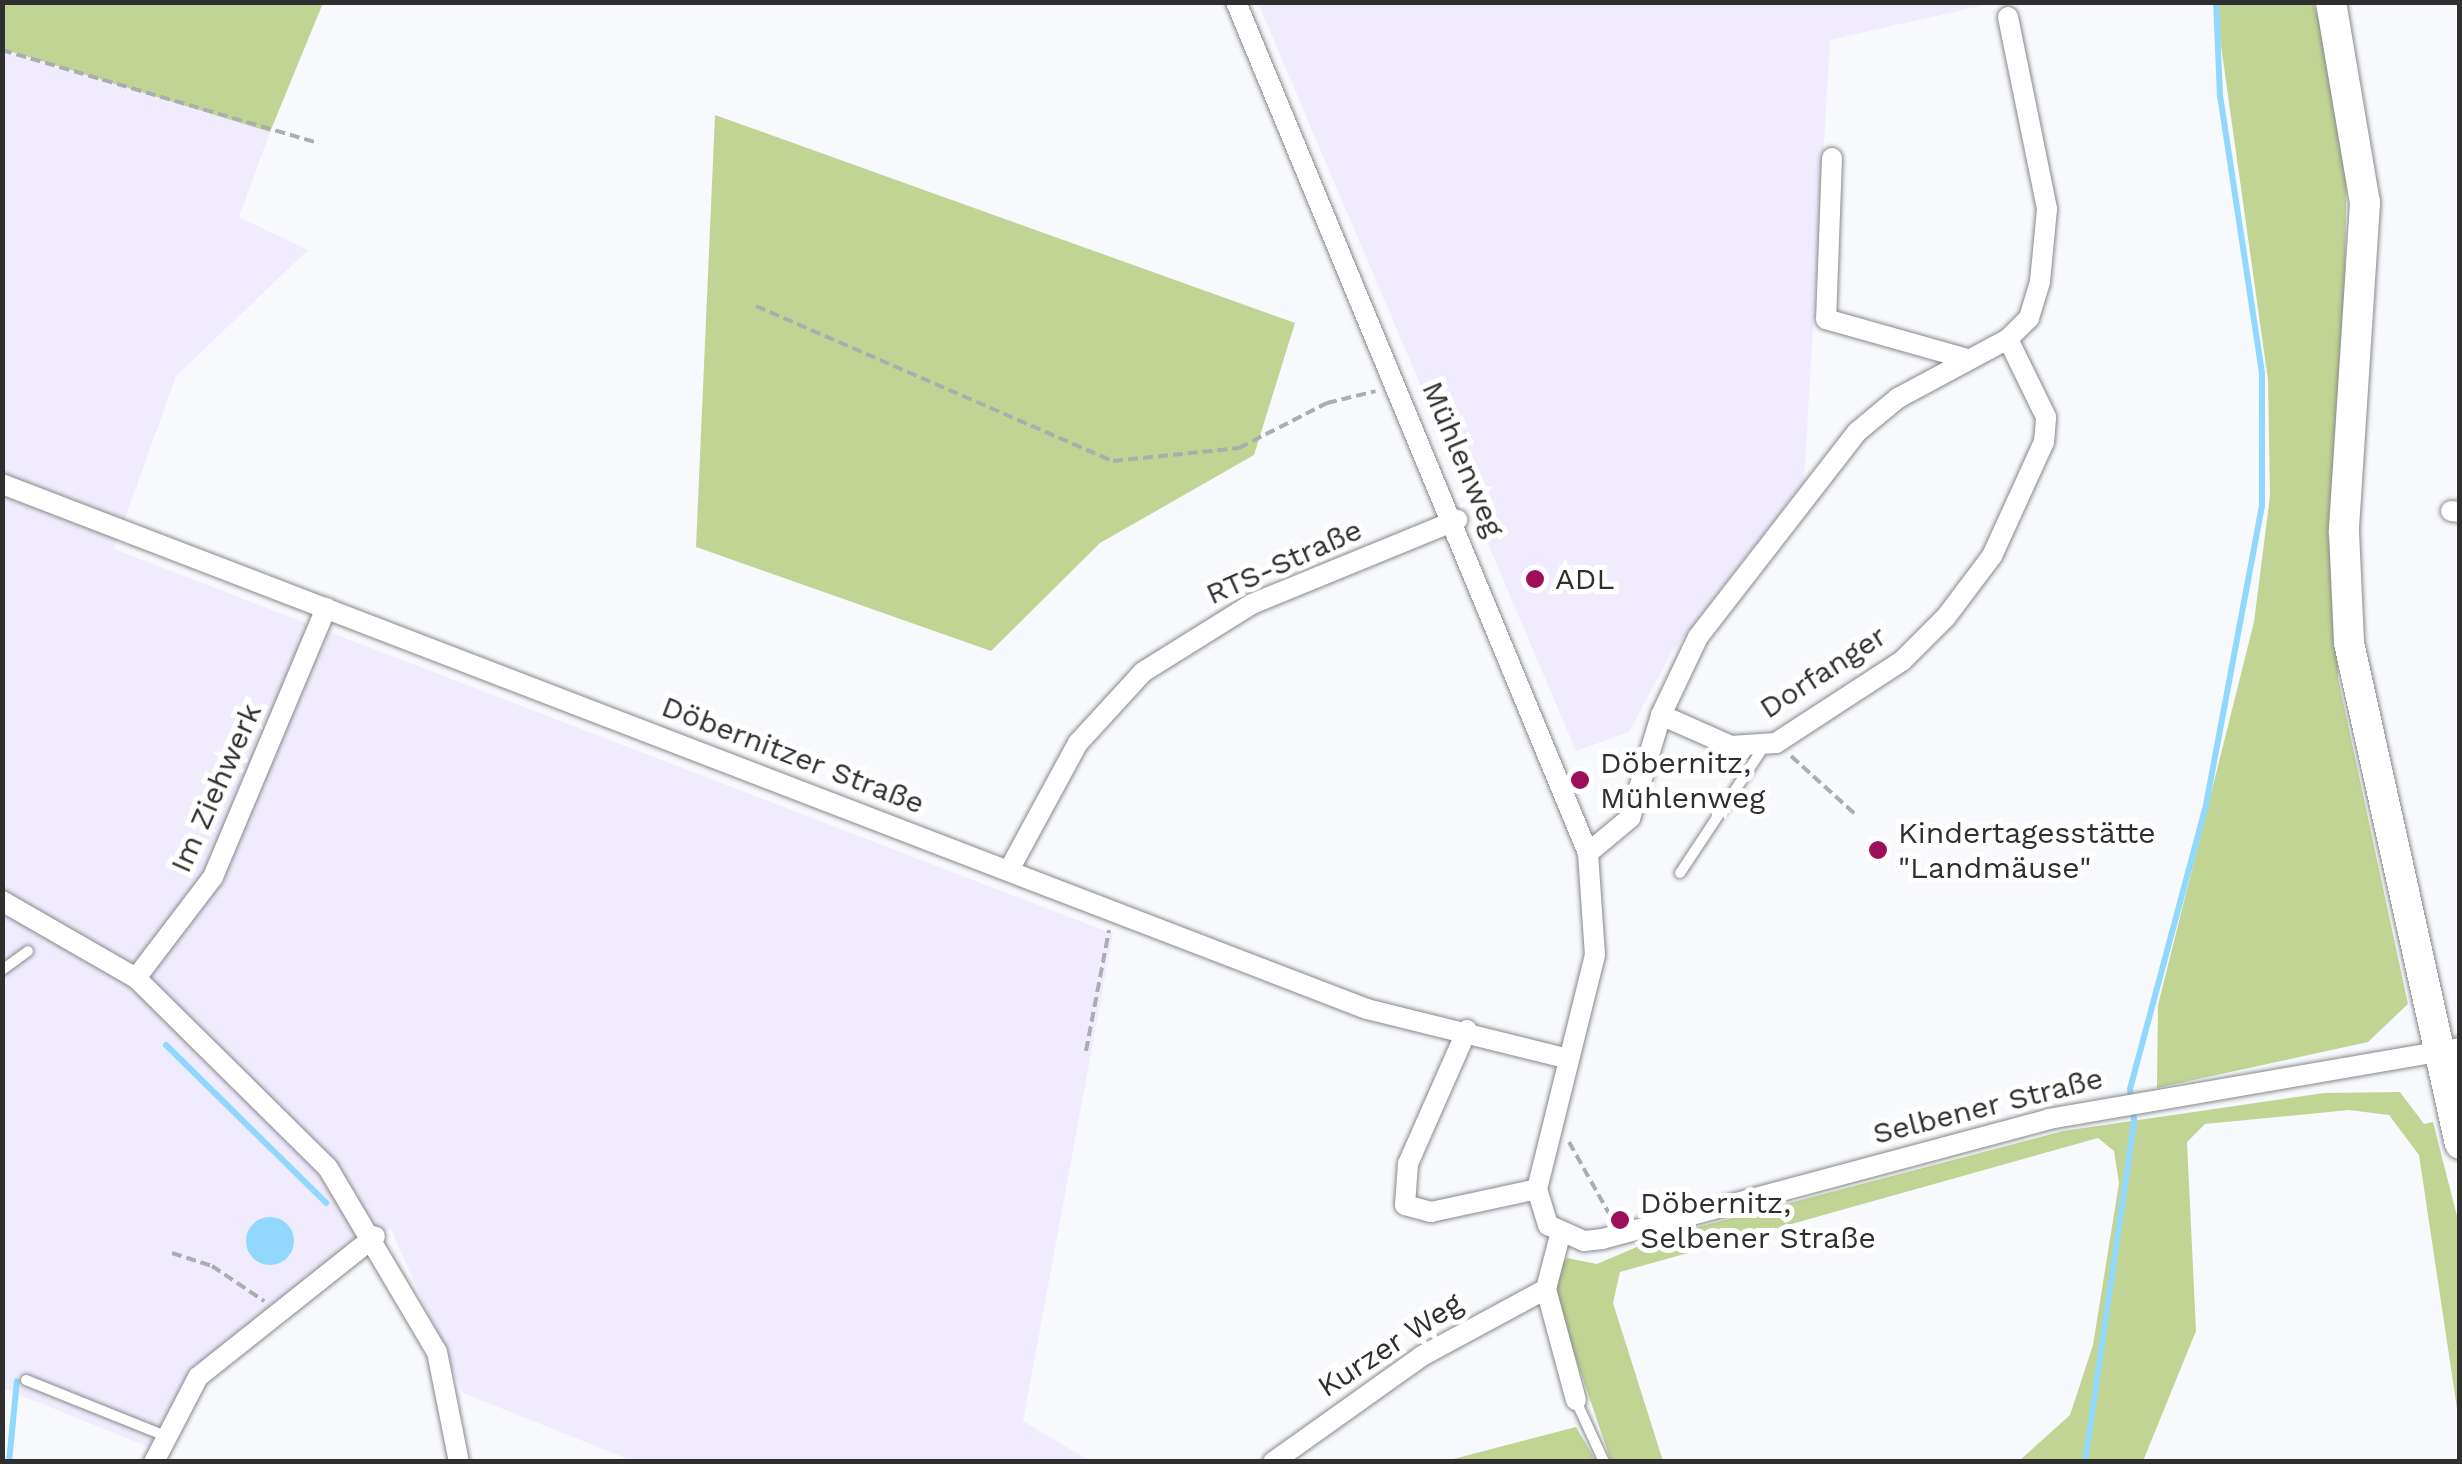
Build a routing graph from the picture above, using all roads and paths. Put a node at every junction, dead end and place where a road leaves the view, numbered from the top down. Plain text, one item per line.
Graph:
1 (1236, 2) edge
2 (2331, 2) edge
3 (2008, 17) dead end
4 (2, 50) edge
5 (319, 143) dead end
6 (1832, 158) dead end
7 (756, 306) dead end
8 (2008, 339) junction
9 (1964, 358) junction
10 (1400, 385) junction
11 (2, 484) edge
12 (1457, 520) junction
13 (326, 608) junction
14 (1660, 715) junction
15 (1771, 744) junction
16 (1856, 814) dead end
17 (1588, 853) junction
18 (1009, 870) junction
19 (1680, 874) dead end
20 (2, 901) edge
21 (1113, 910) junction
22 (28, 952) dead end
23 (2, 970) edge
24 (136, 978) junction
25 (1466, 1030) junction
26 (1086, 1050) dead end
27 (2448, 1050) edge
28 (1569, 1059) junction
29 (1554, 1116) junction
30 (2460, 1144) edge
31 (1537, 1189) junction
32 (1620, 1234) junction
33 (1560, 1235) junction
34 (375, 1236) junction
35 (172, 1253) dead end
36 (1546, 1289) junction
37 (282, 1310) junction
38 (26, 1380) dead end
39 (1576, 1400) joint
40 (165, 1436) junction
41 (154, 1462) edge
42 (459, 1462) edge
43 (1273, 1462) edge
44 (1604, 1462) edge

1 - 10 street, Mühlenweg
2 - 27 main road
3 - 8 street
4 - 5 path
6 - 9 street
7 - 10 path
8 - 9 street
8 - 15 street, Dorfanger
9 - 14 street
10 - 12 street, Mühlenweg
11 - 13 street, Döbernitzer Straße
12 - 17 street, Mühlenweg
12 - 18 street, RTS-Straße
13 - 18 street, Döbernitzer Straße
13 - 24 street, Im Ziehwerk
14 - 15 street, Dorfanger
14 - 17 street
15 - 16 path
15 - 19 lane, Dorfanger
17 - 28 street, Mühlenweg
18 - 21 street, Döbernitzer Straße
20 - 24 street
21 - 25 street, Döbernitzer Straße
21 - 26 path
22 - 23 lane
24 - 34 street
25 - 28 street, Döbernitzer Straße
25 - 31 street
27 - 30 main road
27 - 32 street, Selbener Straße
28 - 29 street, Mühlenweg
29 - 31 street, Mühlenweg
29 - 32 path
31 - 33 street
32 - 33 street, Selbener Straße
33 - 36 street
34 - 37 street
34 - 42 street
35 - 37 path
36 - 39 street
36 - 43 street, Kurzer Weg
37 - 40 street
38 - 40 lane
39 - 44 lane
40 - 41 street

